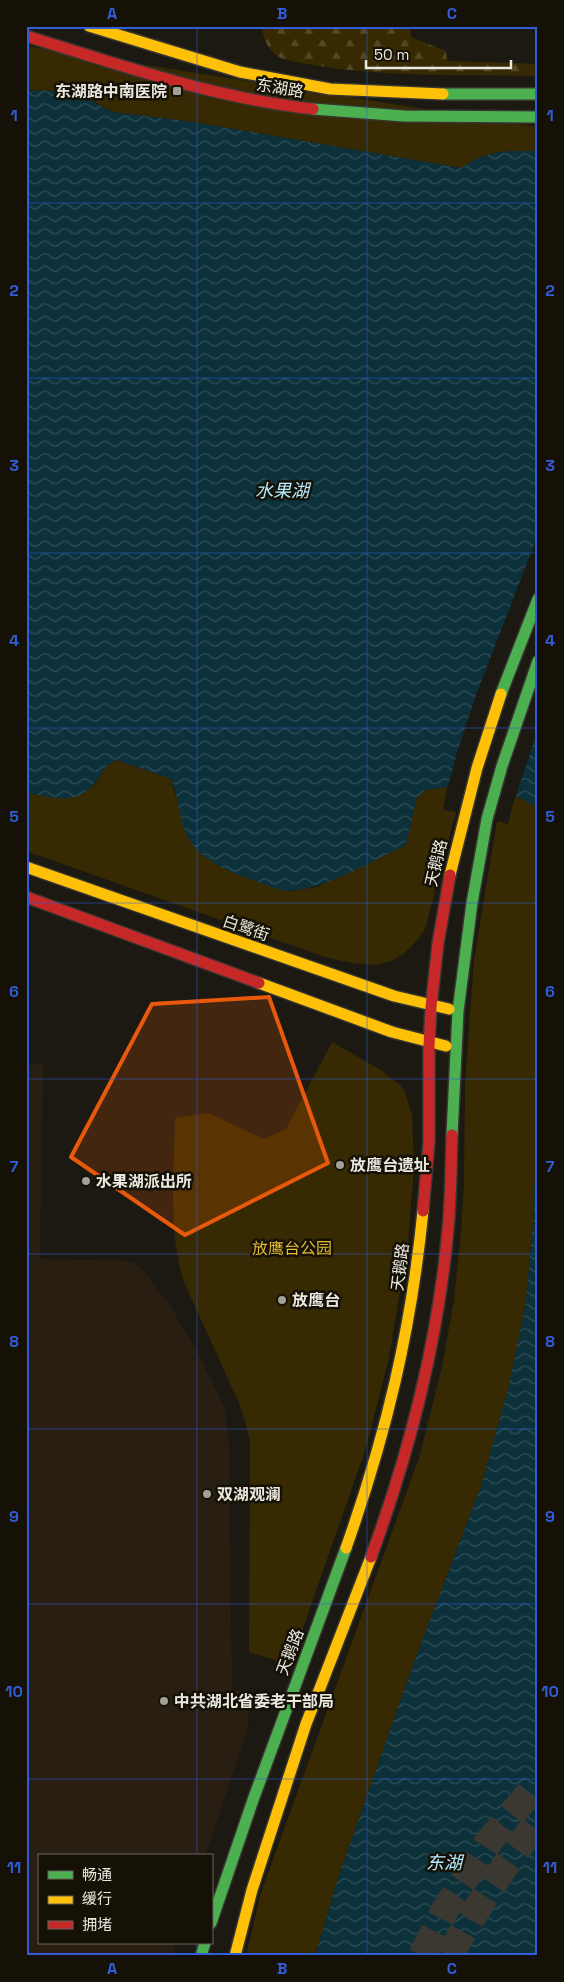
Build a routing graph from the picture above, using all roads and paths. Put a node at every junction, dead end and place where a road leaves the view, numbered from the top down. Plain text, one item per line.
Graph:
1 (89, 26) edge
2 (26, 36) edge
3 (538, 94) edge
4 (538, 117) edge
5 (538, 599) edge
6 (538, 661) edge
7 (26, 867) edge
8 (26, 896) edge
9 (432, 1005) junction
10 (458, 1011) junction
11 (429, 1043) junction
12 (456, 1048) junction
13 (212, 1920) edge
14 (205, 1944) edge
15 (201, 1956) edge
16 (234, 1956) edge

1 - 3 main road, 东湖路
2 - 4 main road, 东湖路
5 - 9 main road, 天鹅路
6 - 10 main road
7 - 9 main road, 白鹭街
8 - 11 main road
9 - 10 main road, 白鹭街
9 - 11 main road, 天鹅路
10 - 12 main road
11 - 12 main road
11 - 13 main road, 天鹅路
12 - 16 main road
14 - 15 main road

